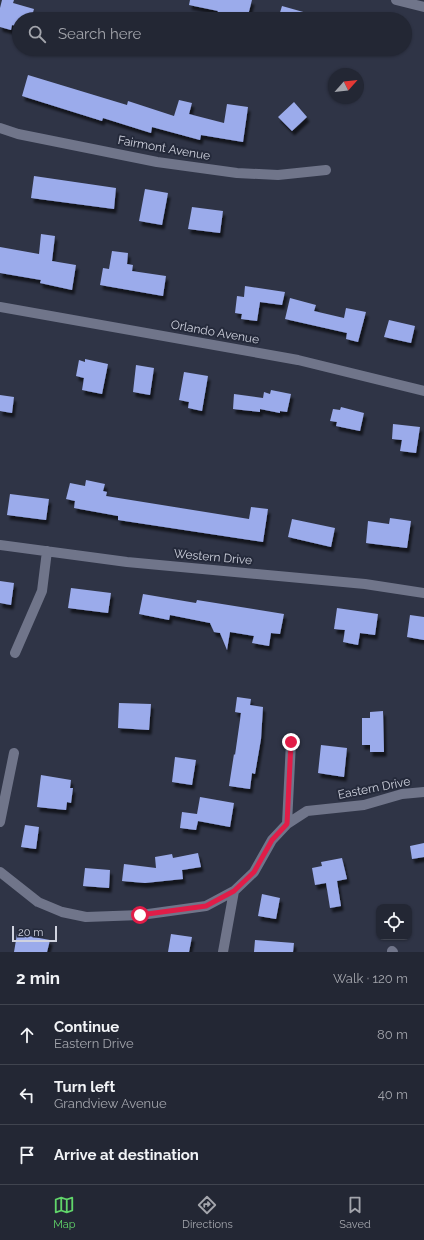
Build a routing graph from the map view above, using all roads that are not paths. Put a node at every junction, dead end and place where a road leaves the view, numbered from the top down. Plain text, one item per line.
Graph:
1 (396, 0) edge
2 (424, 7) edge
3 (0, 128) edge
4 (326, 170) dead end
5 (0, 307) edge
6 (424, 391) edge
7 (0, 545) edge
8 (47, 551) junction
9 (424, 593) edge
10 (15, 653) dead end
11 (291, 742) dead end
12 (14, 752) dead end
13 (424, 792) edge
14 (0, 822) edge
15 (287, 824) junction
16 (0, 872) edge
17 (234, 891) junction
18 (223, 952) edge

1 - 2 street
3 - 4 street, Fairmont Avenue
5 - 6 street, Orlando Avenue
7 - 8 street, Western Drive
8 - 9 street, Western Drive
8 - 10 street
11 - 15 street
12 - 14 street
13 - 15 street, Eastern Drive
15 - 17 street, Eastern Drive
16 - 17 street, Eastern Drive
17 - 18 street

